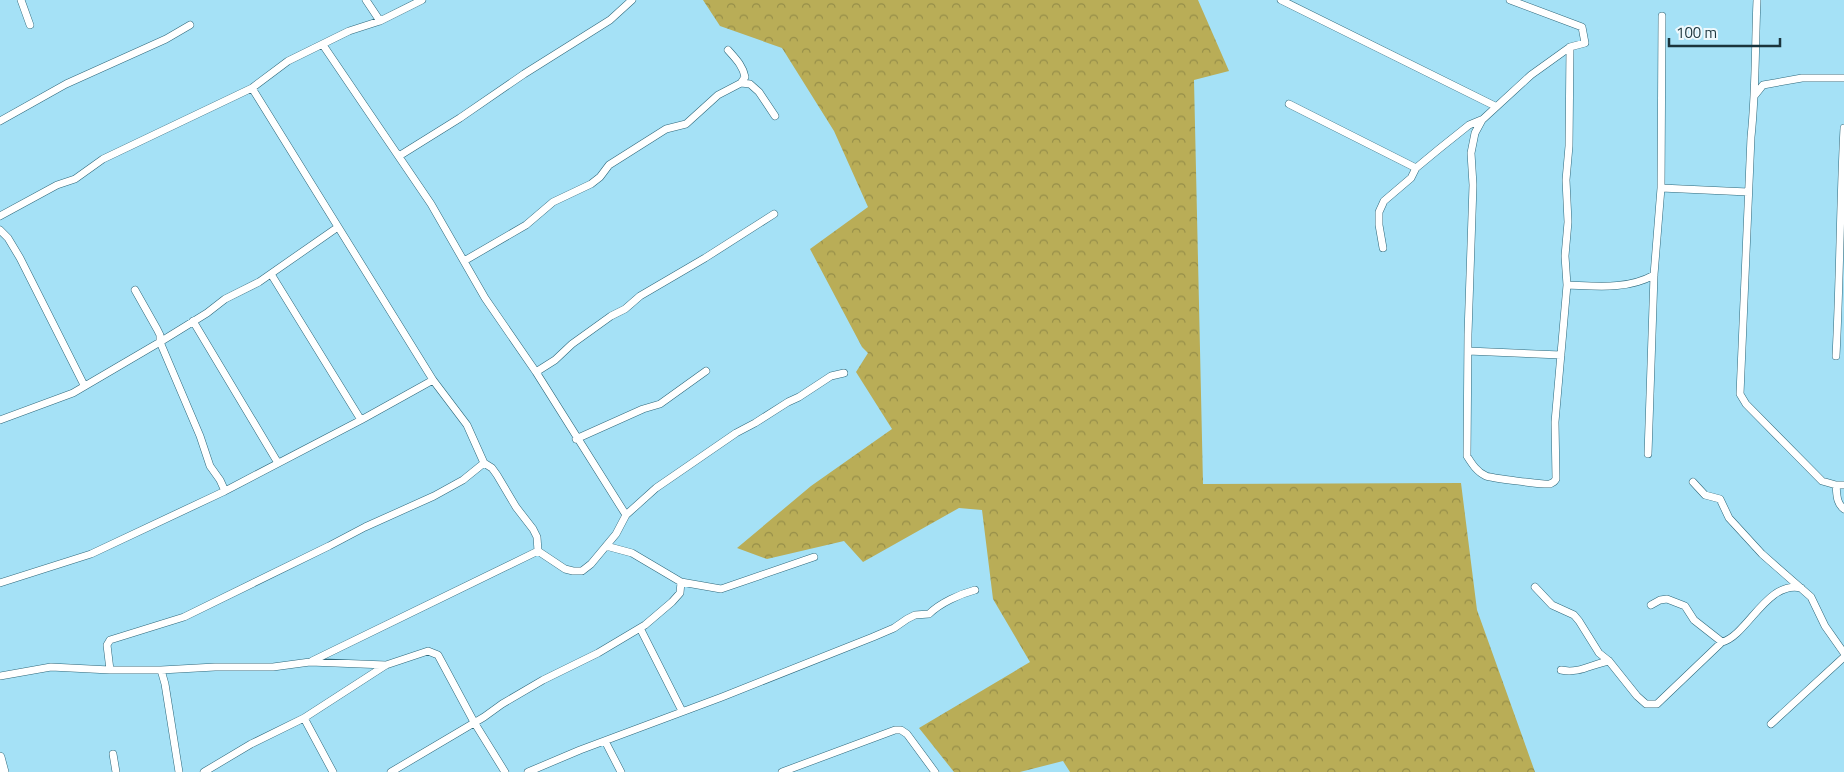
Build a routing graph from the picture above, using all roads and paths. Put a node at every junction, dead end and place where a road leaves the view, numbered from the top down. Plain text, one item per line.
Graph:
1 (21, 0) edge
2 (366, 0) edge
3 (422, 0) edge
4 (632, 0) edge
5 (1281, 0) edge
6 (1510, 0) edge
7 (1757, 0) edge
8 (1662, 16) dead end
9 (380, 21) junction
10 (30, 25) dead end
11 (190, 25) dead end
12 (323, 45) junction
13 (1570, 47) junction
14 (728, 50) dead end
15 (1755, 76) junction
16 (1844, 78) edge
17 (741, 82) junction
18 (1763, 84) junction
19 (252, 88) junction
20 (1755, 95) junction
21 (1289, 104) dead end
22 (1495, 106) junction
23 (775, 116) dead end
24 (1482, 120) junction
25 (0, 122) edge
26 (1844, 128) edge
27 (399, 156) junction
28 (1416, 168) junction
29 (1661, 188) junction
30 (1748, 192) junction
31 (774, 214) dead end
32 (0, 216) edge
33 (338, 227) junction
34 (0, 230) edge
35 (1383, 248) dead end
36 (464, 261) junction
37 (270, 274) junction
38 (1654, 275) junction
39 (1567, 285) junction
40 (135, 290) dead end
41 (193, 321) junction
42 (160, 342) junction
43 (1468, 351) junction
44 (1561, 354) junction
45 (1836, 356) dead end
46 (706, 371) dead end
47 (536, 372) junction
48 (844, 373) dead end
49 (433, 380) junction
50 (84, 385) junction
51 (0, 420) edge
52 (360, 420) junction
53 (576, 438) junction
54 (1648, 454) dead end
55 (278, 463) junction
56 (484, 463) junction
57 (1692, 482) dead end
58 (1840, 485) edge
59 (225, 491) junction
60 (1844, 509) edge
61 (626, 515) junction
62 (606, 546) junction
63 (538, 551) junction
64 (814, 556) dead end
65 (681, 582) junction
66 (0, 583) edge
67 (1535, 587) dead end
68 (1801, 588) junction
69 (975, 590) dead end
70 (1651, 605) dead end
71 (640, 628) junction
72 (1722, 642) junction
73 (1844, 655) edge
74 (1608, 661) junction
75 (310, 662) junction
76 (386, 665) junction
77 (110, 670) junction
78 (161, 670) junction
79 (1562, 670) dead end
80 (0, 676) edge
81 (682, 711) junction
82 (304, 718) junction
83 (474, 722) junction
84 (1771, 724) dead end
85 (605, 741) junction
86 (113, 754) dead end
87 (0, 757) edge
88 (395, 771) edge
89 (4, 772) edge
90 (116, 772) edge
91 (179, 772) edge
92 (204, 772) edge
93 (333, 772) edge
94 (505, 772) edge
95 (528, 772) edge
96 (621, 772) edge
97 (782, 772) edge
98 (935, 772) edge

1 - 10 street
2 - 9 street
3 - 9 street
4 - 27 street
5 - 22 street
6 - 13 street
7 - 15 street
8 - 29 street
9 - 12 street
11 - 25 street
12 - 19 street
12 - 27 street
13 - 22 street
13 - 39 street
14 - 17 street
15 - 18 street
15 - 20 street
16 - 18 street
17 - 23 street
17 - 36 street
18 - 20 street
19 - 32 street
19 - 33 street
20 - 30 street
21 - 28 street
22 - 24 street
24 - 28 street
24 - 43 street
26 - 45 street
27 - 36 street
28 - 35 street
29 - 30 street
29 - 38 street
30 - 58 street
31 - 47 street
33 - 37 street
33 - 49 street
34 - 50 street
36 - 47 street
37 - 41 street
37 - 52 street
38 - 39 street
38 - 54 street
39 - 44 street
40 - 42 street
41 - 42 street
41 - 55 street
42 - 50 street
42 - 59 street
43 - 44 street
43 - 44 street
46 - 53 street
47 - 53 street
48 - 61 street
49 - 52 street
49 - 56 street
50 - 51 street
52 - 55 street
53 - 61 street
55 - 59 street
56 - 63 street
56 - 77 street
57 - 68 street
58 - 60 street
59 - 66 street
61 - 62 street
62 - 63 street
62 - 65 street
63 - 75 street
64 - 65 street
65 - 71 street
67 - 74 street
68 - 72 street
68 - 73 street
69 - 81 street
70 - 72 street
71 - 81 street
71 - 83 street
72 - 74 street
73 - 84 street
74 - 79 street
75 - 76 street
75 - 78 street
76 - 82 street
76 - 83 street
77 - 78 street
77 - 80 street
78 - 91 street
81 - 85 street
82 - 92 street
82 - 93 street
83 - 88 street
83 - 94 street
85 - 95 street
85 - 96 street
86 - 90 street
87 - 89 street
97 - 98 street

